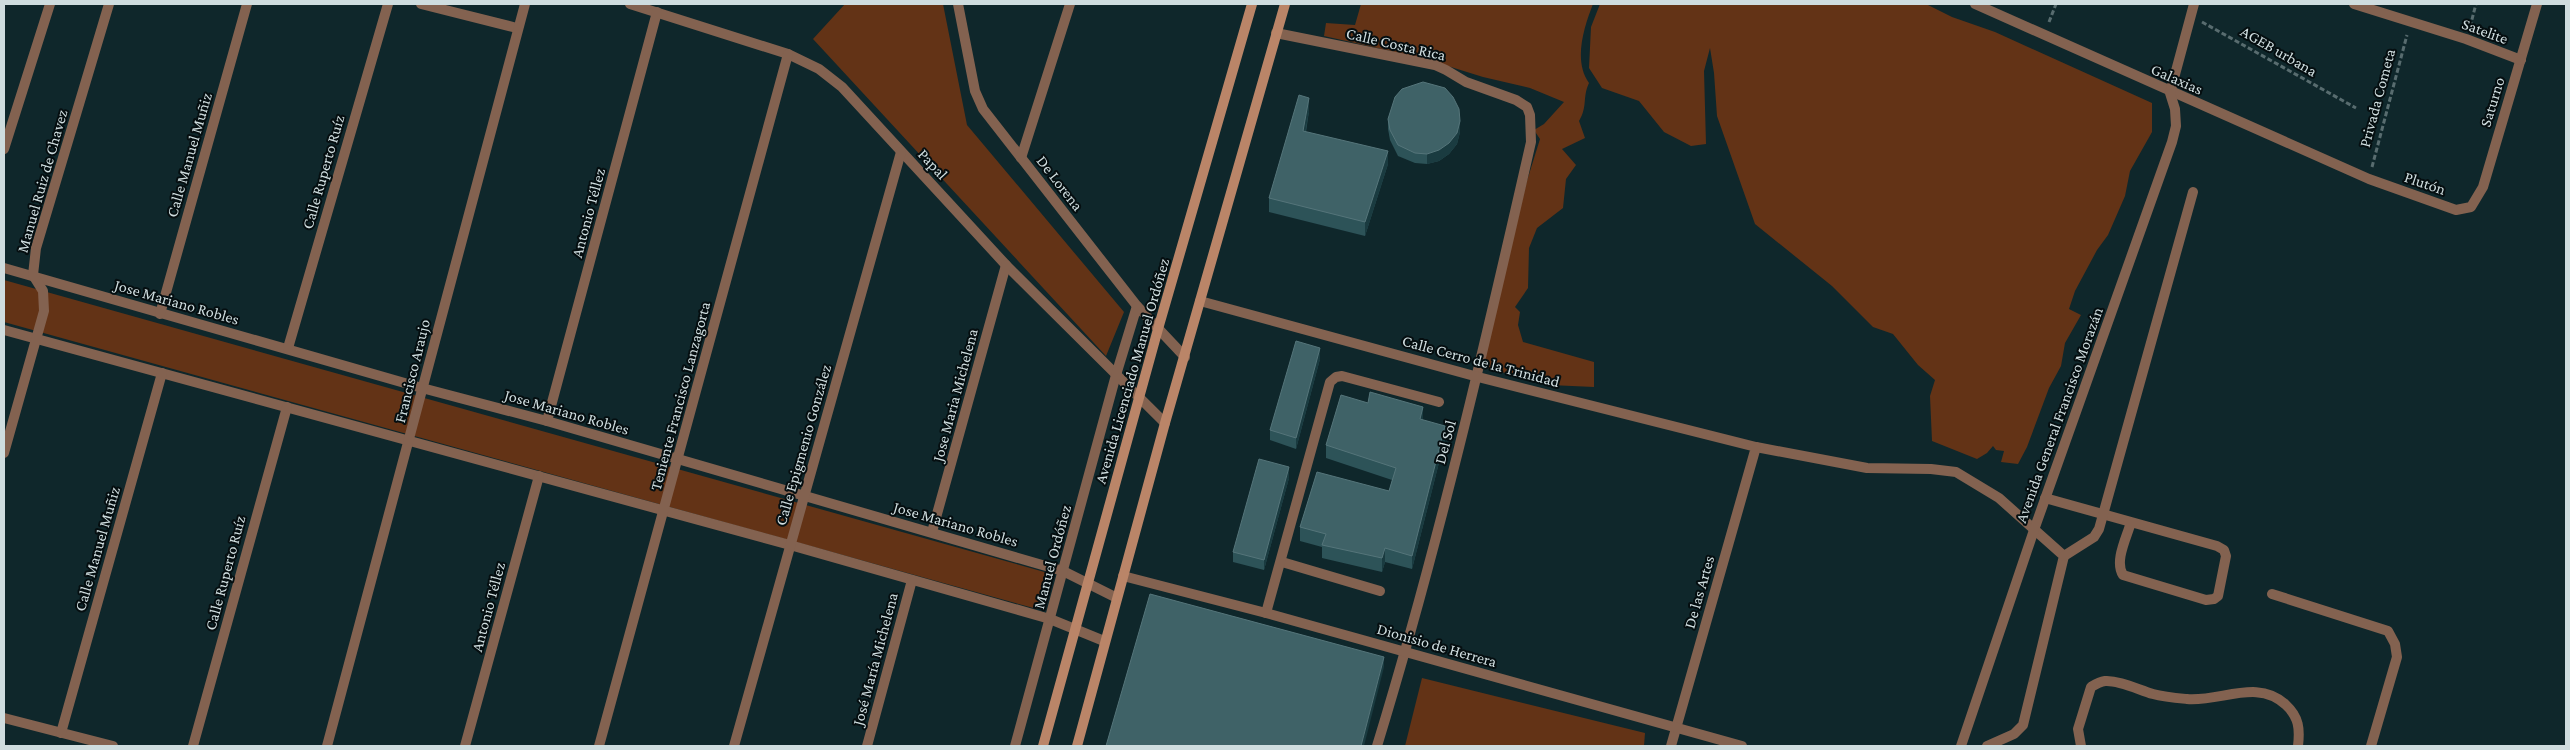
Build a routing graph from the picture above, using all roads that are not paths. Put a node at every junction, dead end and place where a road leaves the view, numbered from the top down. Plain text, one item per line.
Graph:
1 (50, 4) edge
2 (109, 4) edge
3 (247, 4) edge
4 (388, 4) edge
5 (421, 4) edge
6 (525, 4) edge
7 (630, 4) edge
8 (958, 4) edge
9 (1070, 4) edge
10 (1252, 4) edge
11 (1285, 4) edge
12 (1974, 4) edge
13 (2194, 4) edge
14 (2354, 4) edge
15 (2537, 4) edge
16 (657, 12) junction
17 (517, 28) junction
18 (1276, 33) junction
19 (788, 54) junction
20 (2520, 60) junction
21 (2170, 93) junction
22 (1531, 142) joint
23 (4, 149) edge
24 (901, 152) junction
25 (1021, 158) junction
26 (2369, 180) joint
27 (2193, 192) dead end
28 (2472, 207) joint
29 (1006, 265) junction
30 (4, 268) edge
31 (33, 276) junction
32 (1200, 301) junction
33 (1138, 306) junction
34 (160, 314) junction
35 (1158, 329) junction
36 (4, 330) edge
37 (35, 338) junction
38 (288, 348) junction
39 (1185, 357) junction
40 (162, 373) junction
41 (1116, 375) junction
42 (1478, 377) junction
43 (422, 388) junction
44 (1141, 398) junction
45 (1438, 402) dead end
46 (287, 407) junction
47 (547, 421) junction
48 (1165, 423) junction
49 (410, 440) junction
50 (1756, 447) junction
51 (4, 453) edge
52 (678, 460) junction
53 (539, 476) junction
54 (804, 496) junction
55 (2045, 498) junction
56 (664, 510) junction
57 (2104, 514) junction
58 (2131, 522) junction
59 (2034, 530) junction
60 (932, 532) junction
61 (790, 544) junction
62 (2064, 556) junction
63 (1282, 562) junction
64 (1063, 571) junction
65 (1123, 576) junction
66 (912, 580) junction
67 (1088, 583) junction
68 (1380, 591) dead end
69 (2272, 594) dead end
70 (1117, 598) junction
71 (1266, 613) junction
72 (1050, 620) junction
73 (1076, 629) junction
74 (1104, 641) junction
75 (1406, 652) junction
76 (4, 718) edge
77 (1676, 729) junction
78 (62, 733) junction
79 (113, 746) edge
80 (193, 746) edge
81 (328, 746) edge
82 (465, 746) edge
83 (599, 746) edge
84 (734, 746) edge
85 (866, 746) edge
86 (1015, 746) edge
87 (1043, 746) edge
88 (1077, 746) edge
89 (1377, 746) edge
90 (1671, 746) edge
91 (1742, 746) edge
92 (1961, 746) edge
93 (1986, 746) edge
94 (2081, 746) edge
95 (2298, 746) edge
96 (2371, 746) edge

1 - 23 street
2 - 31 street, Manuel Ruiz de Chavez
3 - 34 street, Calle Manuel Muñiz
4 - 38 street, Calle Ruperto Ruíz
5 - 17 street
6 - 17 street, Francisco Araujo
7 - 16 street, Papal
8 - 25 street, De Lorena
9 - 25 street
10 - 35 main road, Avenida Licenciado Manuel Ordóñez
11 - 18 main road
12 - 21 street, Galaxias
13 - 21 street
14 - 20 street, Satelite
15 - 20 street, Saturno
16 - 19 street, Papal
16 - 47 street, Antonio Téllez
17 - 43 street, Francisco Araujo
18 - 22 street, Calle Costa Rica
18 - 32 main road
19 - 24 street, Papal
19 - 52 street, Teniente Francisco Lanzagorta
20 - 28 street, Saturno
21 - 26 street, Galaxias
21 - 55 street, Avenida General Francisco Morazán
22 - 42 street, Del Sol
24 - 29 street, Papal
24 - 54 street, Calle Epigmenio González
25 - 33 street, De Lorena
26 - 28 street, Plutón
27 - 57 street
29 - 41 street, Papal
29 - 60 street, Jose Maria Michelena
30 - 31 street, Jose Mariano Robles
31 - 34 street, Jose Mariano Robles
31 - 37 street, Manuel Ruiz de Chavez
32 - 39 main road
32 - 42 street, Calle Cerro de la Trinidad
33 - 35 street, De Lorena
33 - 41 street, Manuel Ordóñez
34 - 38 street, Jose Mariano Robles
35 - 39 street, De Lorena
35 - 44 main road, Avenida Licenciado Manuel Ordóñez
36 - 37 street
37 - 40 street
37 - 51 street, Manuel Ruiz de Chavez
38 - 43 street, Jose Mariano Robles
39 - 48 main road
40 - 46 street
40 - 78 street, Calle Manuel Muñiz
41 - 44 street, Papal
41 - 64 street, Manuel Ordóñez
42 - 50 street, Calle Cerro de la Trinidad
42 - 75 street, Del Sol
43 - 47 street, Jose Mariano Robles
43 - 49 street, Francisco Araujo
44 - 48 street, Papal
44 - 67 main road, Avenida Licenciado Manuel Ordóñez
45 - 63 street
46 - 49 street
46 - 80 street, Calle Ruperto Ruíz
47 - 52 street, Jose Mariano Robles
48 - 65 main road
49 - 53 street
49 - 81 street, Francisco Araujo
50 - 59 street, Calle Cerro de la Trinidad
50 - 77 street, De las Artes
52 - 54 street, Jose Mariano Robles
52 - 56 street, Teniente Francisco Lanzagorta
53 - 56 street
53 - 82 street, Antonio Téllez
54 - 60 street, Jose Mariano Robles
54 - 61 street, Calle Epigmenio González
55 - 57 street
55 - 59 street, Avenida General Francisco Morazán
56 - 61 street
56 - 83 street, Teniente Francisco Lanzagorta
57 - 58 street
57 - 62 street
58 - 58 street
59 - 62 street, Calle Cerro de la Trinidad
59 - 92 street, Avenida General Francisco Morazán
60 - 64 street, Jose Mariano Robles
61 - 66 street
61 - 84 street, Calle Epigmenio González
62 - 93 street
63 - 68 street
63 - 71 street
64 - 67 street, Jose Mariano Robles
64 - 72 street, Manuel Ordóñez
65 - 70 main road
65 - 71 street, Dionisio de Herrera
66 - 72 street
66 - 85 street, José María Michelena
67 - 70 street, Jose Mariano Robles
67 - 73 main road, Avenida Licenciado Manuel Ordóñez
69 - 96 street
70 - 74 main road
71 - 75 street, Dionisio de Herrera
72 - 73 street
72 - 86 street, Manuel Ordóñez
73 - 74 street
73 - 87 main road, Avenida Licenciado Manuel Ordóñez
74 - 88 main road
75 - 77 street, Dionisio de Herrera
75 - 89 street, Del Sol
76 - 78 street
77 - 90 street, De las Artes
77 - 91 street, Dionisio de Herrera
78 - 79 street
94 - 95 street

